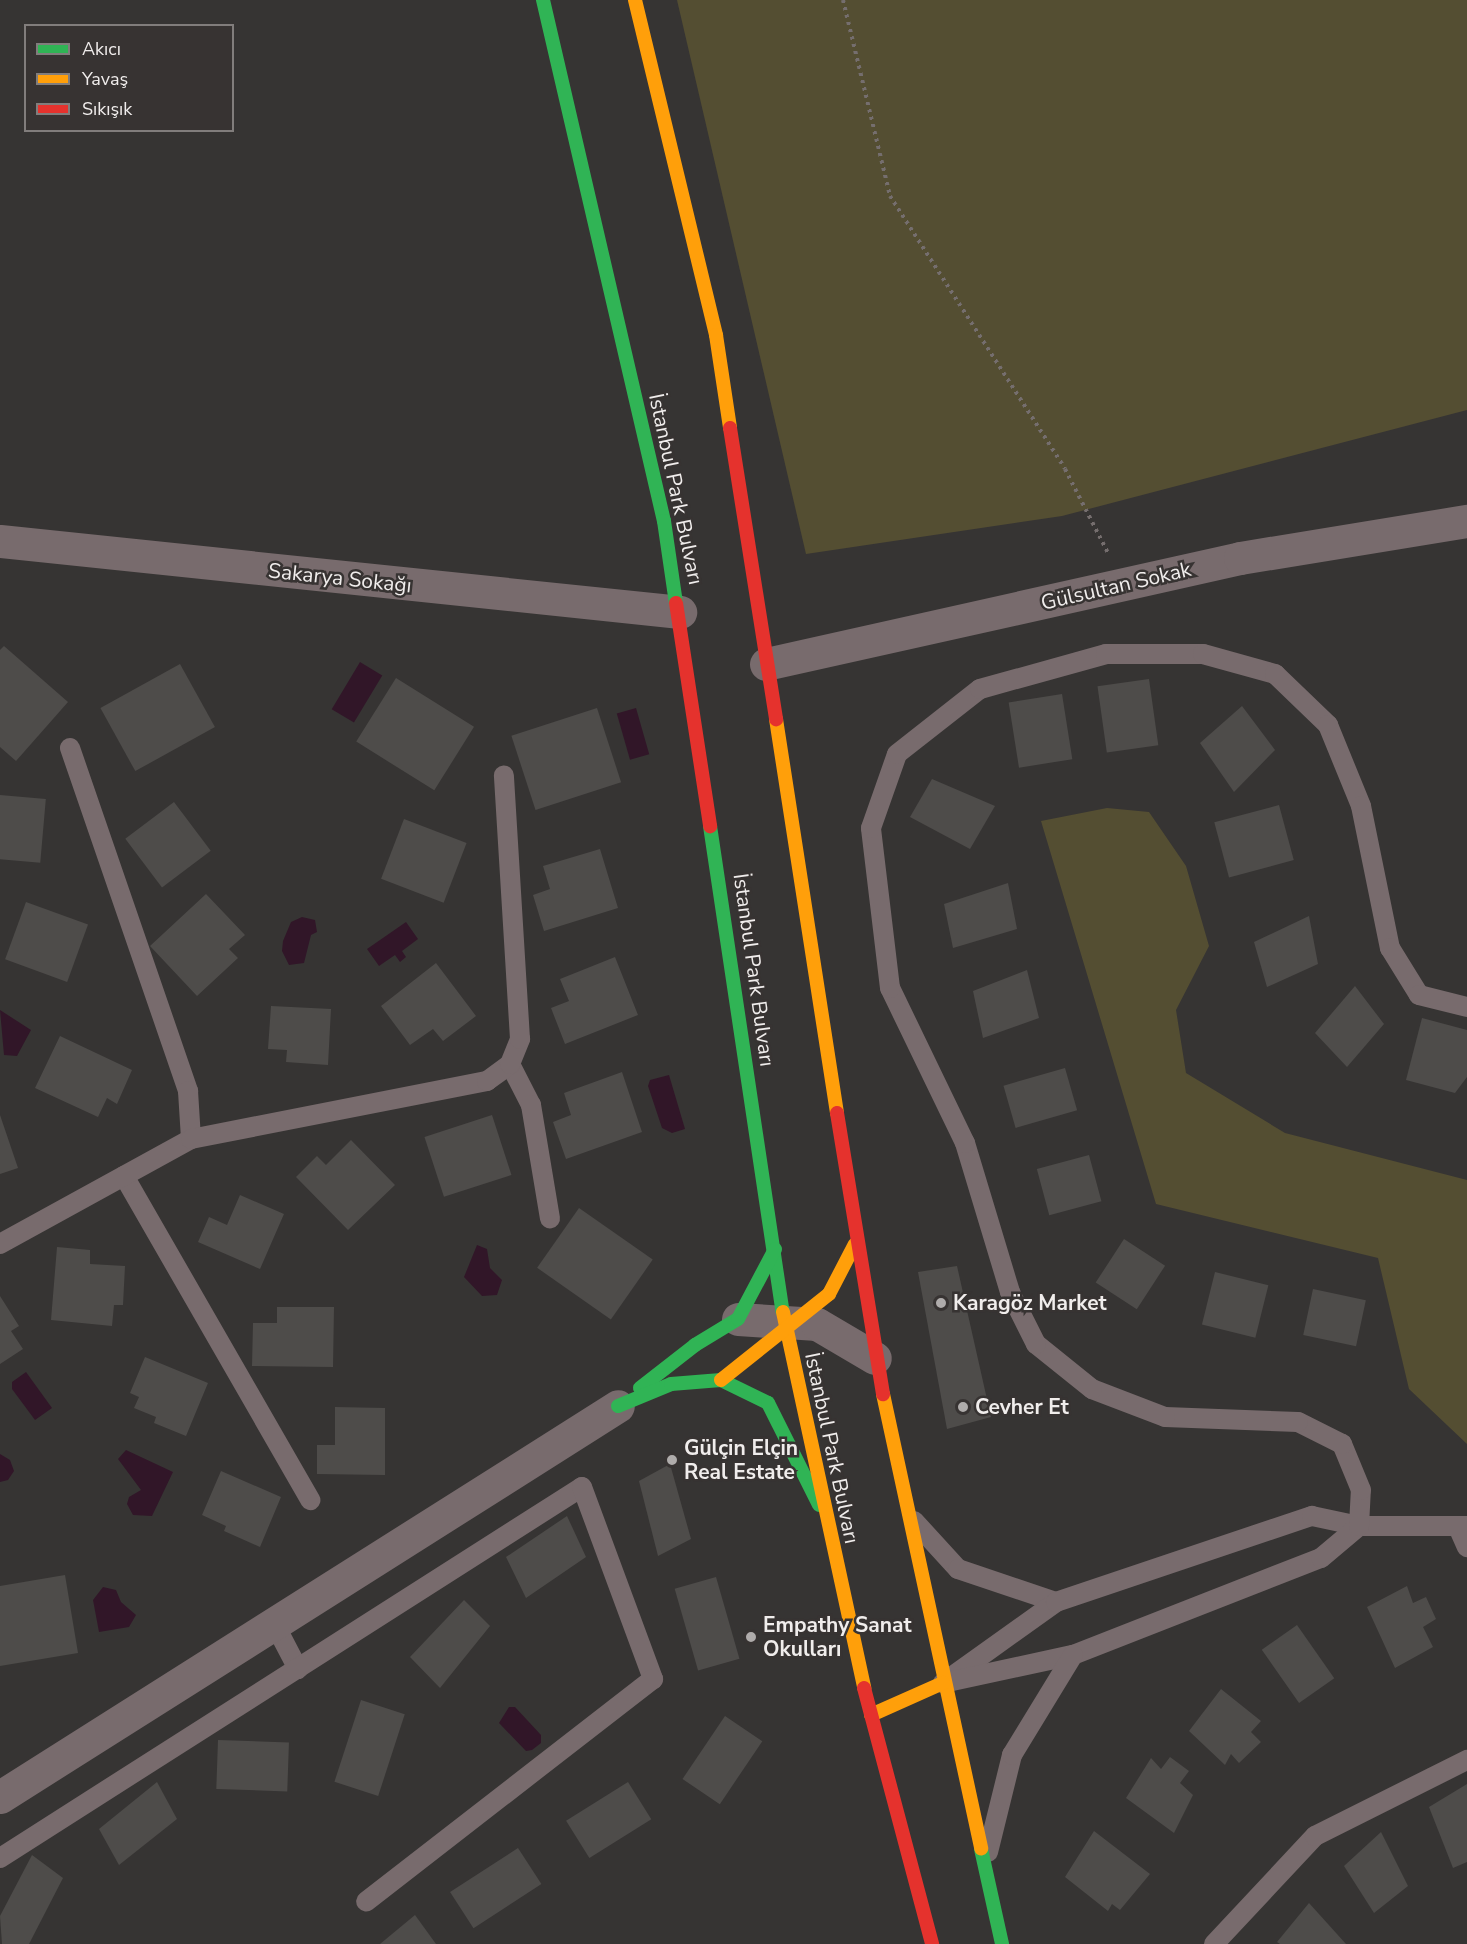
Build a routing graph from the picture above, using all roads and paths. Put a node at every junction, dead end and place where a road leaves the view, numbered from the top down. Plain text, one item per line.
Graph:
1 (543, 0) edge
2 (634, 0) edge
3 (843, 0) edge
4 (1467, 521) edge
5 (0, 541) edge
6 (1125, 585) junction
7 (680, 612) junction
8 (766, 664) junction
9 (70, 748) dead end
10 (504, 775) dead end
11 (1467, 1007) edge
12 (510, 1064) junction
13 (191, 1139) junction
14 (124, 1176) junction
15 (550, 1218) dead end
16 (0, 1244) edge
17 (855, 1244) junction
18 (775, 1249) junction
19 (738, 1319) junction
20 (788, 1325) junction
21 (875, 1358) junction
22 (721, 1380) junction
23 (618, 1406) junction
24 (310, 1500) dead end
25 (823, 1514) junction
26 (912, 1518) junction
27 (1359, 1526) junction
28 (1463, 1527) edge
29 (1467, 1547) edge
30 (1056, 1602) junction
31 (274, 1623) junction
32 (1073, 1655) junction
33 (298, 1669) junction
34 (943, 1683) junction
35 (871, 1715) junction
36 (1467, 1760) edge
37 (0, 1797) edge
38 (0, 1858) edge
39 (985, 1863) junction
40 (366, 1902) dead end
41 (932, 1944) edge
42 (1002, 1944) edge
43 (1214, 1944) edge

1 - 7 main road, İstanbul Park Bulvarı
2 - 8 main road
3 - 6 path
4 - 6 street, Gülsultan Sokak
5 - 7 street, Sakarya Sokağı
6 - 8 street, Gülsultan Sokak
7 - 18 main road, İstanbul Park Bulvarı
8 - 17 main road
9 - 13 lane
10 - 12 lane
11 - 27 lane
12 - 13 lane
12 - 15 lane
13 - 14 lane
14 - 16 lane
14 - 24 lane
17 - 20 main road
17 - 21 main road
18 - 19 main road
18 - 20 main road, İstanbul Park Bulvarı
19 - 20 street
19 - 23 main road
20 - 21 street
20 - 22 main road
20 - 25 main road, İstanbul Park Bulvarı
21 - 26 main road
22 - 23 main road
22 - 25 main road
23 - 31 street
25 - 35 main road, İstanbul Park Bulvarı
26 - 30 lane
26 - 34 main road
27 - 28 lane
27 - 30 lane
27 - 32 lane
28 - 29 lane
30 - 34 lane
31 - 33 lane
31 - 37 street
32 - 34 lane
32 - 39 lane
33 - 38 lane
33 - 40 lane
34 - 35 main road
34 - 39 main road
35 - 41 main road, İstanbul Park Bulvarı
36 - 43 lane
39 - 42 main road

